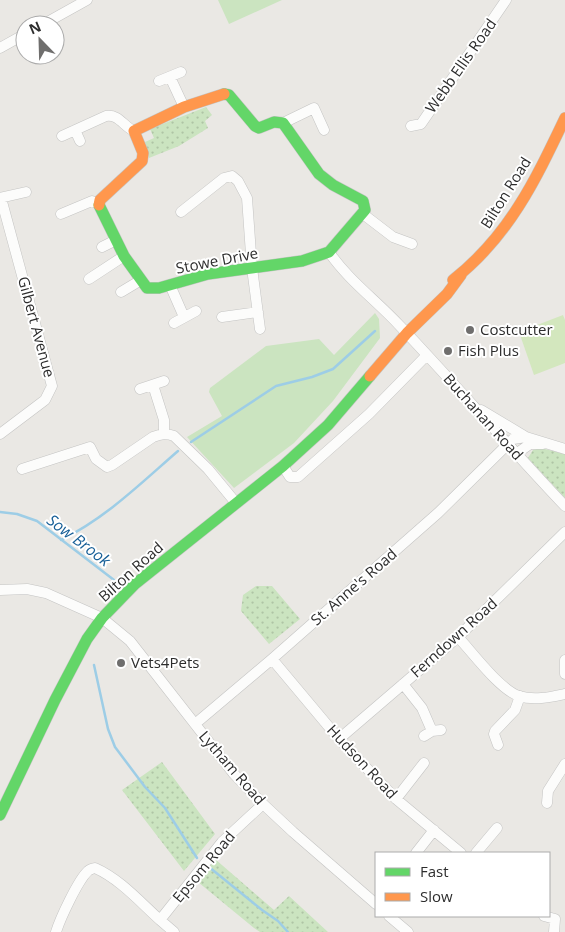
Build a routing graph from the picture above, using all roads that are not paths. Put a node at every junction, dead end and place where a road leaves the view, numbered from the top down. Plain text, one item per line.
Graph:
1 (87, 0) edge
2 (506, 0) edge
3 (60, 15) edge
4 (15, 40) edge
5 (0, 48) edge
6 (182, 72) dead end
7 (170, 78) junction
8 (159, 81) dead end
9 (184, 108) junction
10 (565, 118) edge
11 (283, 124) junction
12 (411, 126) dead end
13 (75, 130) junction
14 (324, 130) dead end
15 (134, 131) junction
16 (62, 136) dead end
17 (80, 141) dead end
18 (26, 192) dead end
19 (0, 198) edge
20 (99, 204) junction
21 (181, 212) dead end
22 (60, 214) dead end
23 (363, 214) junction
24 (116, 240) junction
25 (412, 244) dead end
26 (102, 247) dead end
27 (329, 252) junction
28 (124, 256) junction
29 (252, 268) junction
30 (461, 275) junction
31 (90, 279) dead end
32 (141, 280) junction
33 (170, 285) junction
34 (121, 292) dead end
35 (196, 311) dead end
36 (258, 312) junction
37 (184, 317) junction
38 (222, 317) dead end
39 (174, 323) dead end
40 (260, 329) dead end
41 (404, 330) junction
42 (427, 355) junction
43 (164, 381) dead end
44 (153, 385) junction
45 (140, 389) dead end
46 (472, 404) junction
47 (0, 434) edge
48 (164, 434) junction
49 (526, 437) junction
50 (506, 444) junction
51 (546, 444) junction
52 (565, 449) edge
53 (516, 454) junction
54 (282, 466) junction
55 (22, 469) dead end
56 (236, 503) junction
57 (565, 506) edge
58 (565, 532) edge
59 (0, 590) edge
60 (102, 618) junction
61 (458, 637) junction
62 (272, 659) junction
63 (565, 660) edge
64 (565, 674) edge
65 (403, 684) junction
66 (565, 694) edge
67 (520, 696) junction
68 (195, 724) junction
69 (432, 732) dead end
70 (339, 739) junction
71 (498, 745) dead end
72 (426, 761) dead end
73 (565, 764) edge
74 (537, 790) dead end
75 (548, 792) junction
76 (396, 799) junction
77 (547, 803) dead end
78 (263, 804) junction
79 (0, 815) edge
80 (497, 828) dead end
81 (434, 830) junction
82 (417, 852) edge
83 (461, 852) edge
84 (477, 852) edge
85 (375, 903) edge
86 (390, 917) edge
87 (160, 920) junction
88 (560, 920) edge
89 (56, 932) edge
90 (174, 932) edge
91 (408, 932) edge
92 (554, 932) edge

1 - 3 street
2 - 12 street, Webb Ellis Road
4 - 5 street
6 - 7 street
7 - 8 street
7 - 9 street
9 - 11 main road
9 - 15 main road
10 - 30 main road, Bilton Road
11 - 14 street
11 - 23 main road
13 - 15 street
13 - 16 street
13 - 17 street
15 - 20 main road
18 - 19 street, Gilbert Avenue
19 - 47 street, Gilbert Avenue
20 - 22 street
20 - 24 main road
21 - 29 street
23 - 25 street
23 - 27 main road
24 - 26 street
24 - 28 main road
27 - 29 main road, Stowe Drive
27 - 41 street, Buchanan Road
28 - 31 street
28 - 32 main road
29 - 33 main road, Stowe Drive
29 - 36 street
30 - 41 main road, Bilton Road
30 - 41 main road, Bilton Road
32 - 33 main road, Stowe Drive
32 - 34 street
33 - 37 street
35 - 37 street
36 - 38 street
36 - 40 street
37 - 39 street
41 - 42 street, Buchanan Road
41 - 54 main road, Bilton Road
42 - 46 street, Buchanan Road
42 - 54 street
43 - 44 street
44 - 45 street
44 - 48 street
46 - 49 street
46 - 50 street, Buchanan Road
48 - 55 street
48 - 56 street
49 - 50 street
49 - 51 street
50 - 53 street, Buchanan Road
50 - 62 street, St. Anne's Road
51 - 52 street
51 - 53 street
53 - 57 street, Buchanan Road
54 - 56 main road, Bilton Road
56 - 60 main road, Bilton Road
58 - 61 street, Ferndown Road
59 - 60 street, Lytham Road
60 - 68 street, Lytham Road
60 - 79 main road, Bilton Road
61 - 65 street, Ferndown Road
61 - 67 street
62 - 68 street, St. Anne's Road
62 - 70 street, Hudson Road
63 - 64 street
65 - 69 street
65 - 70 street, Ferndown Road
66 - 67 street
67 - 71 street
68 - 78 street, Lytham Road
70 - 76 street, Hudson Road
72 - 76 street
73 - 75 street
74 - 75 street
75 - 77 street
76 - 81 street, Hudson Road
78 - 85 street, Lytham Road
78 - 87 street, Epsom Road
80 - 84 street
81 - 82 street
81 - 83 street, Hudson Road
86 - 91 street
87 - 89 street
87 - 90 street
88 - 92 street

